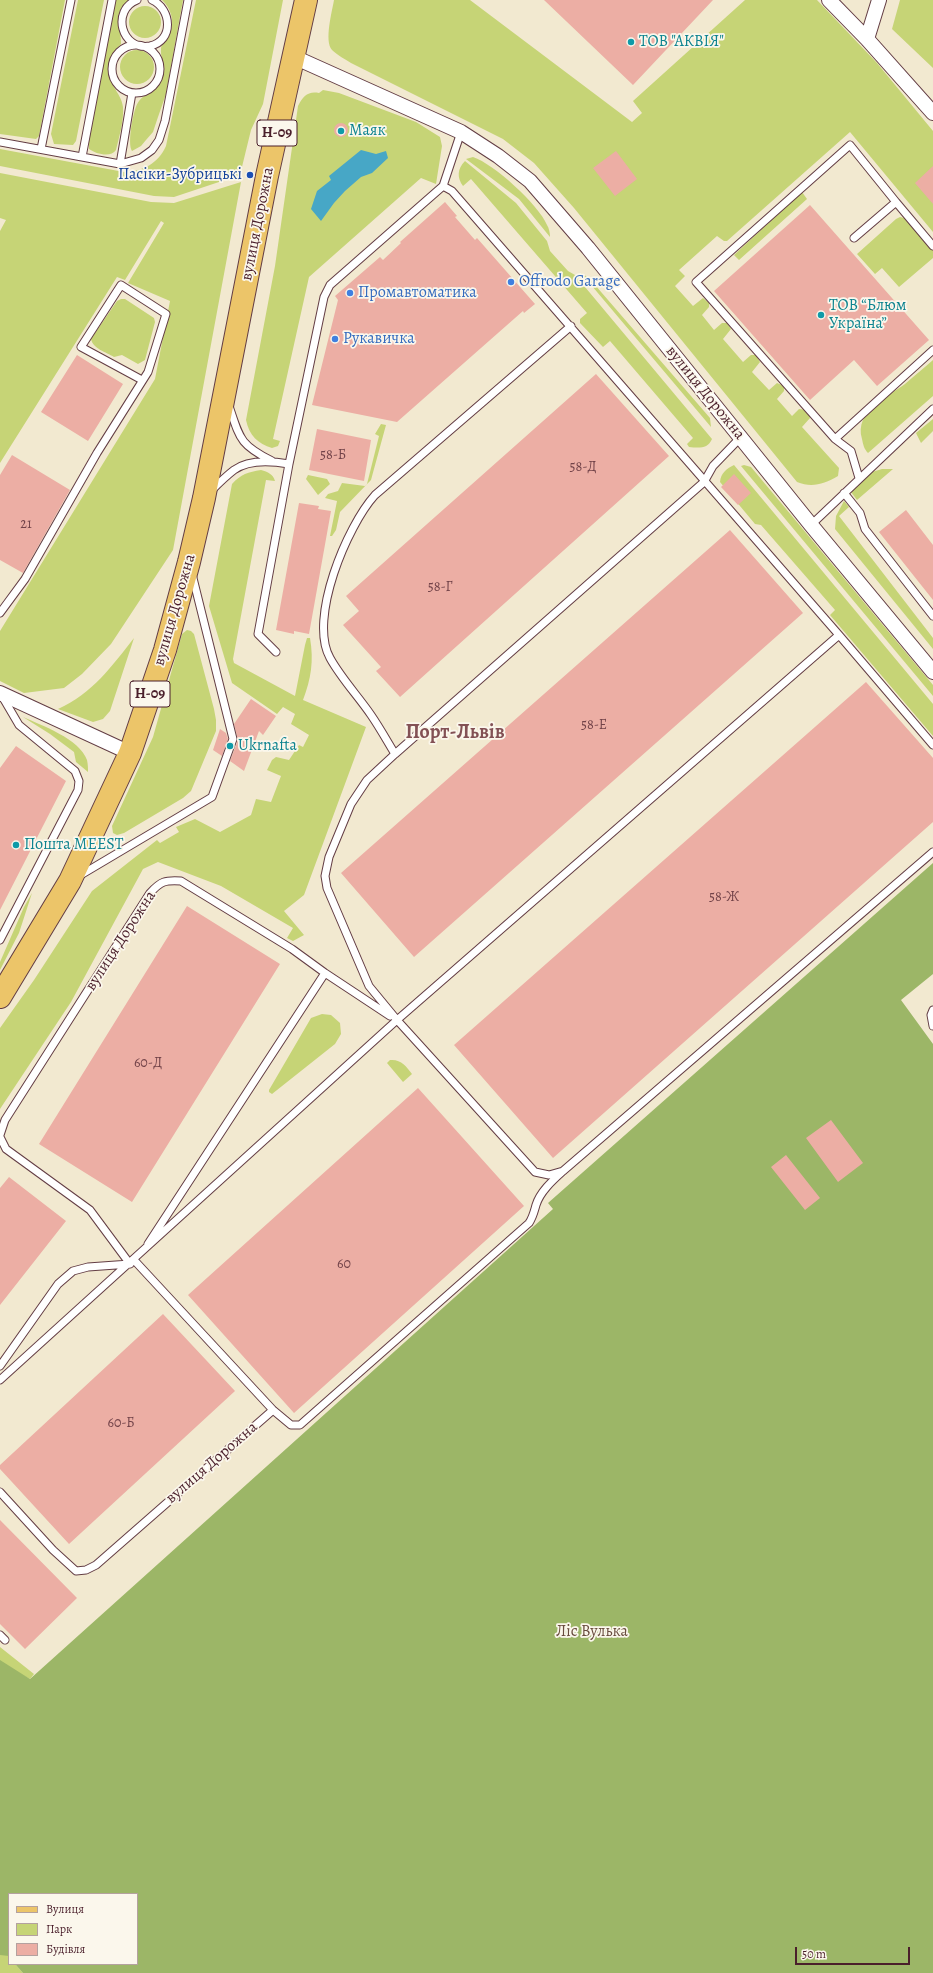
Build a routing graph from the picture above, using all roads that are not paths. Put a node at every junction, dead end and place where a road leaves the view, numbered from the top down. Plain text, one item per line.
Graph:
1 (71, 0) edge
2 (112, 0) edge
3 (137, 0) edge
4 (152, 0) edge
5 (188, 0) edge
6 (306, 0) edge
7 (830, 0) edge
8 (879, 0) edge
9 (867, 38) junction
10 (141, 46) junction
11 (294, 57) junction
12 (132, 93) junction
13 (933, 114) edge
14 (461, 132) junction
15 (0, 142) edge
16 (41, 149) junction
17 (82, 157) junction
18 (120, 164) junction
19 (443, 186) junction
20 (896, 202) junction
21 (854, 238) dead end
22 (933, 246) edge
23 (571, 326) junction
24 (933, 350) edge
25 (142, 380) junction
26 (225, 392) junction
27 (933, 409) edge
28 (741, 437) junction
29 (835, 438) junction
30 (274, 462) junction
31 (289, 464) junction
32 (859, 478) junction
33 (704, 482) junction
34 (844, 493) junction
35 (204, 498) junction
36 (810, 524) junction
37 (189, 562) junction
38 (0, 613) edge
39 (933, 616) edge
40 (839, 635) junction
41 (276, 652) dead end
42 (933, 672) edge
43 (0, 694) edge
44 (933, 745) edge
45 (130, 754) junction
46 (395, 754) junction
47 (933, 852) edge
48 (70, 881) junction
49 (0, 940) edge
50 (324, 973) junction
51 (1, 994) edge
52 (933, 1010) edge
53 (397, 1020) junction
54 (933, 1026) edge
55 (0, 1136) edge
56 (563, 1170) junction
57 (142, 1252) junction
58 (132, 1262) junction
59 (0, 1366) edge
60 (0, 1380) edge
61 (273, 1410) junction
62 (0, 1492) edge

1 - 16 lane
2 - 17 lane
3 - 10 lane
4 - 10 lane
5 - 18 lane
6 - 11 main road, вулиця Дорожна / Н-09
7 - 9 street
8 - 9 street
9 - 13 street
10 - 12 lane
10 - 12 lane
11 - 14 street, вулиця Дорожна
11 - 26 main road, вулиця Дорожна / Н-09
12 - 18 lane
14 - 19 lane
14 - 28 street, вулиця Дорожна
15 - 16 lane
16 - 17 lane
17 - 18 lane
19 - 23 lane
19 - 31 lane
20 - 21 lane
20 - 22 lane
20 - 29 lane
23 - 33 lane
23 - 46 lane
24 - 29 lane
25 - 25 lane
25 - 38 lane
26 - 30 lane, вулиця Дорожна
26 - 35 main road, вулиця Дорожна / Н-09
27 - 32 lane
28 - 33 lane
28 - 36 street, вулиця Дорожна
29 - 32 lane
30 - 31 lane, вулиця Дорожна
30 - 35 lane, вулиця Дорожна
31 - 41 lane
32 - 34 lane
33 - 40 lane
33 - 46 lane
34 - 36 lane
34 - 39 lane
35 - 37 main road, вулиця Дорожна / Н-09
36 - 42 street, вулиця Дорожна
37 - 45 main road, вулиця Дорожна / Н-09
37 - 48 lane
40 - 44 lane
40 - 53 lane
43 - 45 street
43 - 49 lane
45 - 48 main road, вулиця Дорожна / Н-09
46 - 53 lane
47 - 56 lane
48 - 51 main road, вулиця Дорожна / Н-09
50 - 53 lane, вулиця Дорожна
50 - 55 lane, вулиця Дорожна
50 - 57 lane
52 - 54 lane
53 - 56 lane
53 - 57 lane
55 - 58 lane, вулиця Дорожна
56 - 61 lane
57 - 58 lane
58 - 59 lane
58 - 60 lane
58 - 61 lane, вулиця Дорожна
61 - 62 lane, вулиця Дорожна

